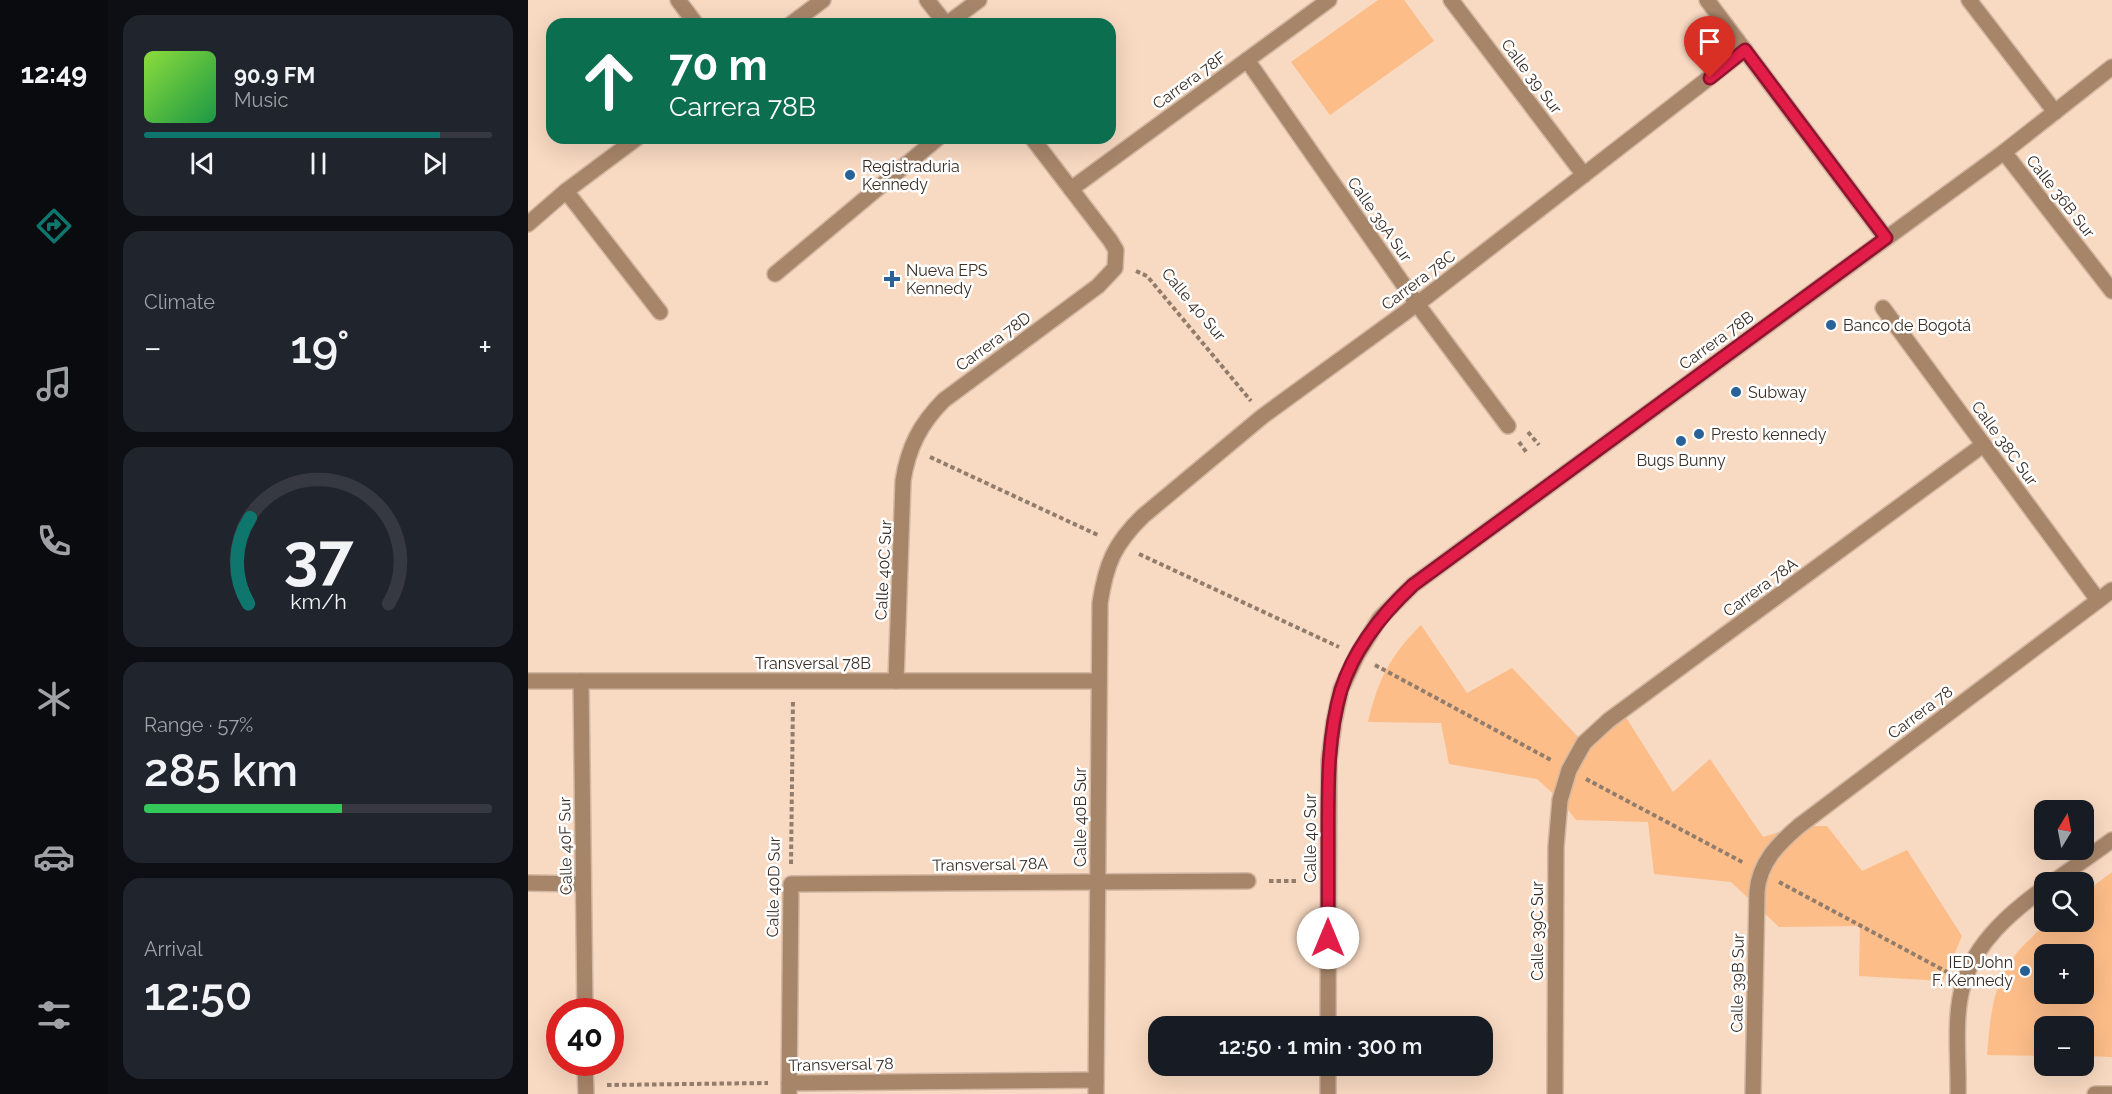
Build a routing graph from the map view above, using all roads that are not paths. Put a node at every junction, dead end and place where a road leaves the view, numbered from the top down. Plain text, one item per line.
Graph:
1 (678, 0) edge
2 (823, 0) edge
3 (927, 0) edge
4 (979, 0) edge
5 (1329, 0) edge
6 (1451, 0) edge
7 (1707, 0) edge
8 (1969, 0) edge
9 (692, 18) edge
10 (799, 18) edge
11 (942, 18) edge
12 (955, 18) edge
13 (1745, 50) junction
14 (1247, 60) junction
15 (2112, 67) edge
16 (2055, 112) junction
17 (630, 144) edge
18 (931, 144) edge
19 (1037, 144) edge
20 (2004, 152) junction
21 (1584, 175) junction
22 (1071, 189) junction
23 (566, 191) junction
24 (528, 224) edge
25 (1886, 238) junction
26 (775, 274) dead end
27 (2112, 291) edge
28 (1417, 304) junction
29 (1883, 308) dead end
30 (660, 312) dead end
31 (1508, 426) dead end
32 (1983, 445) junction
33 (906, 462) joint
34 (1118, 544) joint
35 (2112, 590) edge
36 (2098, 600) junction
37 (1357, 656) joint
38 (528, 681) edge
39 (581, 681) junction
40 (896, 681) junction
41 (1099, 681) junction
42 (1569, 770) joint
43 (2112, 840) edge
44 (1760, 872) joint
45 (2067, 872) edge
46 (1097, 881) junction
47 (1248, 881) road end
48 (528, 884) edge
49 (583, 884) junction
50 (791, 884) joint
51 (2034, 896) edge
52 (585, 998) edge
53 (1328, 1016) edge
54 (1328, 1076) edge
55 (1096, 1087) edge
56 (789, 1088) edge
57 (1328, 1094) edge
58 (1555, 1094) edge
59 (1753, 1094) edge
60 (1958, 1094) edge
61 (2095, 1094) edge
62 (2112, 1094) edge

1 - 9 street
2 - 10 street
3 - 11 street
4 - 12 street
5 - 14 street, Carrera 78F
6 - 21 street, Calle 39 Sur
7 - 13 street
8 - 16 street
13 - 21 street, Carrera 78C
13 - 25 street
14 - 22 street, Carrera 78F
14 - 28 street, Calle 39A Sur
15 - 16 street, Carrera 78B
16 - 20 street, Carrera 78B
17 - 23 street
18 - 26 street
19 - 22 street
20 - 25 street, Carrera 78B
20 - 27 street, Calle 36B Sur
21 - 28 street, Carrera 78C
22 - 33 street, Carrera 78D
23 - 24 street
23 - 30 street
25 - 37 street, Carrera 78B
28 - 31 street, Calle 39A Sur
28 - 34 street, Carrera 78C
29 - 32 street, Calle 38C Sur
32 - 36 street, Calle 38C Sur
32 - 42 street, Carrera 78A
33 - 40 street, Calle 40C Sur
34 - 41 street, Calle 40B Sur
35 - 36 street, Carrera 78
36 - 44 street, Carrera 78
37 - 53 street, Calle 40 Sur
38 - 39 street, Transversal 78B
39 - 40 street, Transversal 78B
39 - 49 street, Calle 40F Sur
40 - 41 street, Transversal 78B
41 - 46 street, Calle 40B Sur
42 - 58 street, Calle 39C Sur
43 - 45 street
44 - 59 street, Calle 39B Sur
46 - 47 street, Transversal 78A
46 - 50 street, Transversal 78A
46 - 55 street, Calle 40B Sur
48 - 49 street
49 - 52 street, Calle 40F Sur
50 - 56 street, Calle 40D Sur
51 - 60 street
54 - 57 street
55 - 56 street, Transversal 78
61 - 62 street

